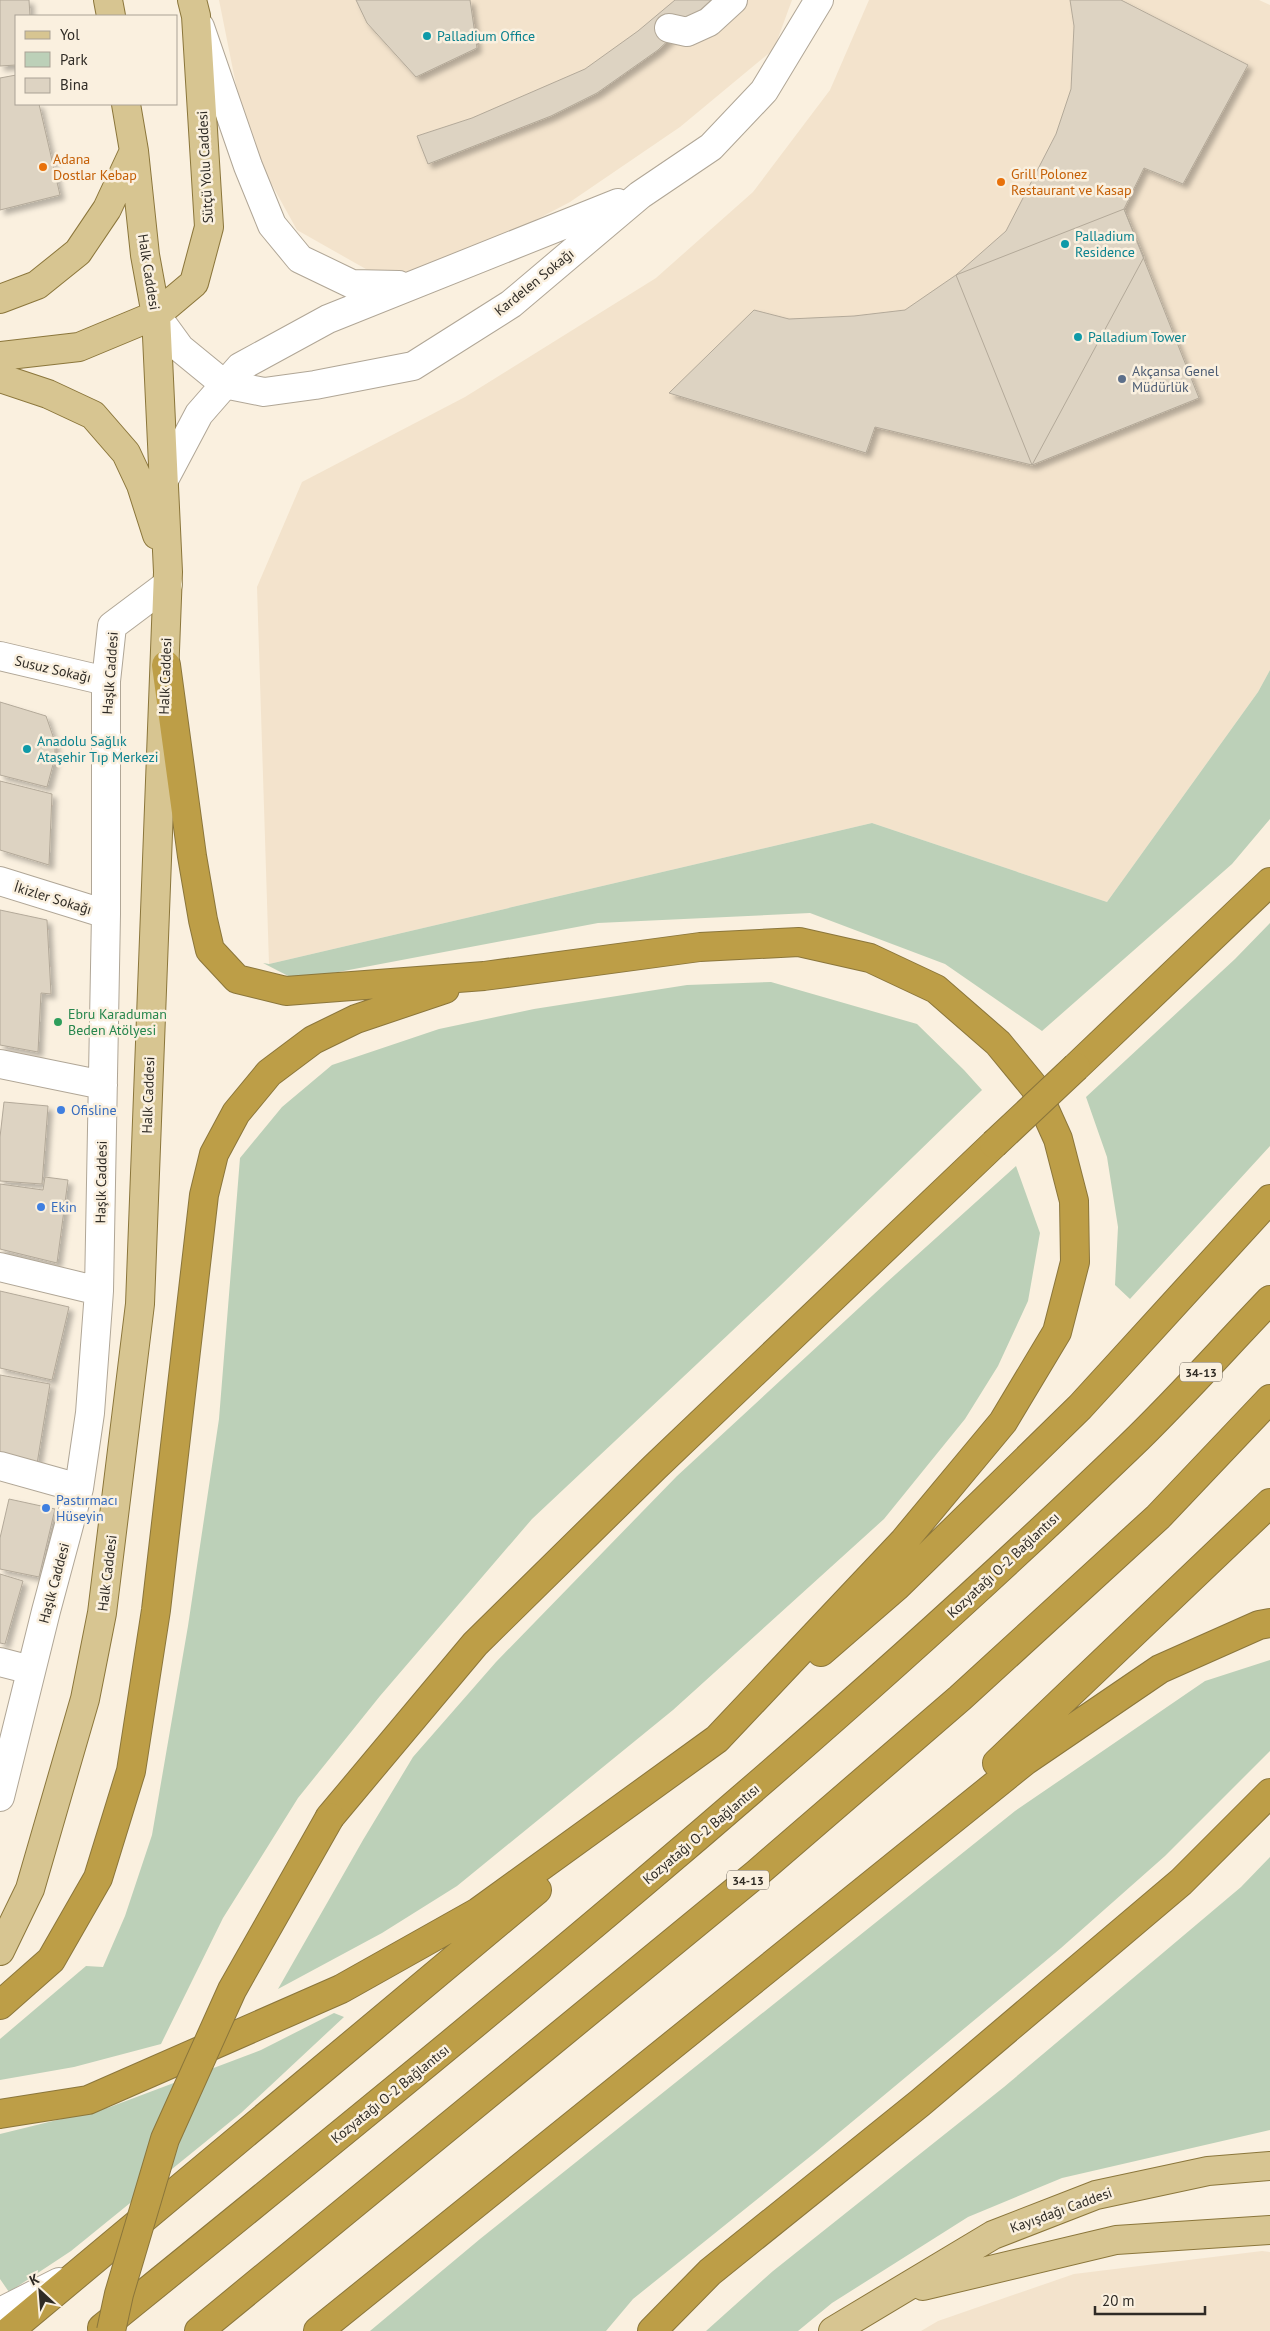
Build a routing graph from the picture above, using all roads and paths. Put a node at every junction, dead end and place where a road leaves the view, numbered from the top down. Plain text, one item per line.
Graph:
1 (108, 0) edge
2 (733, 0) edge
3 (819, 0) edge
4 (194, 8) edge
5 (111, 15) edge
6 (669, 28) dead end
7 (126, 105) edge
8 (134, 151) junction
9 (640, 195) junction
10 (408, 285) junction
11 (0, 299) edge
12 (156, 315) junction
13 (0, 356) edge
14 (0, 378) edge
15 (224, 384) junction
16 (164, 480) junction
17 (168, 578) junction
18 (0, 656) edge
19 (166, 665) junction
20 (106, 681) junction
21 (0, 882) edge
22 (1270, 882) edge
23 (106, 914) junction
24 (484, 976) junction
25 (0, 1064) edge
26 (103, 1085) junction
27 (1270, 1199) edge
28 (0, 1267) edge
29 (99, 1291) junction
30 (1270, 1300) edge
31 (1270, 1399) edge
32 (0, 1466) edge
33 (79, 1488) junction
34 (1270, 1503) edge
35 (1270, 1623) edge
36 (0, 1662) edge
37 (31, 1670) junction
38 (717, 1739) junction
39 (1270, 1794) edge
40 (0, 1797) edge
41 (1, 1947) edge
42 (0, 2005) edge
43 (0, 2114) edge
44 (583, 2116) junction
45 (1270, 2166) edge
46 (1270, 2230) edge
47 (84, 2268) junction
48 (897, 2292) junction
49 (0, 2312) edge
50 (9, 2331) edge
51 (99, 2331) edge
52 (112, 2331) edge
53 (199, 2331) edge
54 (318, 2331) edge
55 (652, 2331) edge
56 (833, 2331) edge

1 - 5 main road
2 - 6 street
3 - 9 street, Kardelen Sokağı
4 - 10 street
4 - 12 main road, Sütçü Yolu Caddesi
7 - 8 main road, Halk Caddesi
8 - 11 main road
8 - 12 main road, Halk Caddesi
9 - 10 street
9 - 15 street, Kardelen Sokağı
10 - 15 street
12 - 13 main road, Sütçü Yolu Caddesi
12 - 15 street, Kardelen Sokağı
12 - 16 main road, Halk Caddesi
14 - 17 main road
15 - 16 street
16 - 17 main road, Halk Caddesi
17 - 19 main road, Halk Caddesi
17 - 20 street, Haşlk Caddesi
18 - 20 street, Susuz Sokağı
19 - 24 highway
19 - 41 main road, Halk Caddesi
20 - 23 street, Haşlk Caddesi
21 - 23 street, İkizler Sokağı
22 - 52 highway, bridge
23 - 26 street, Haşlk Caddesi
24 - 38 highway
24 - 42 highway
25 - 26 street
26 - 29 street, Haşlk Caddesi
27 - 38 highway
28 - 29 street
29 - 33 street, Haşlk Caddesi
30 - 51 highway, Kozyatağı O-2 Bağlantısı / 34-13
31 - 53 highway, 34-13
32 - 33 street
33 - 37 street, Haşlk Caddesi
34 - 44 highway
35 - 44 highway
36 - 37 street
37 - 40 street, Haşlk Caddesi
38 - 43 highway
38 - 47 highway
39 - 55 highway
44 - 54 highway
45 - 48 main road, Kayışdağı Caddesi
46 - 48 main road, Kayışdağı Caddesi
47 - 49 street
47 - 50 highway
48 - 56 main road, Kayışdağı Caddesi

